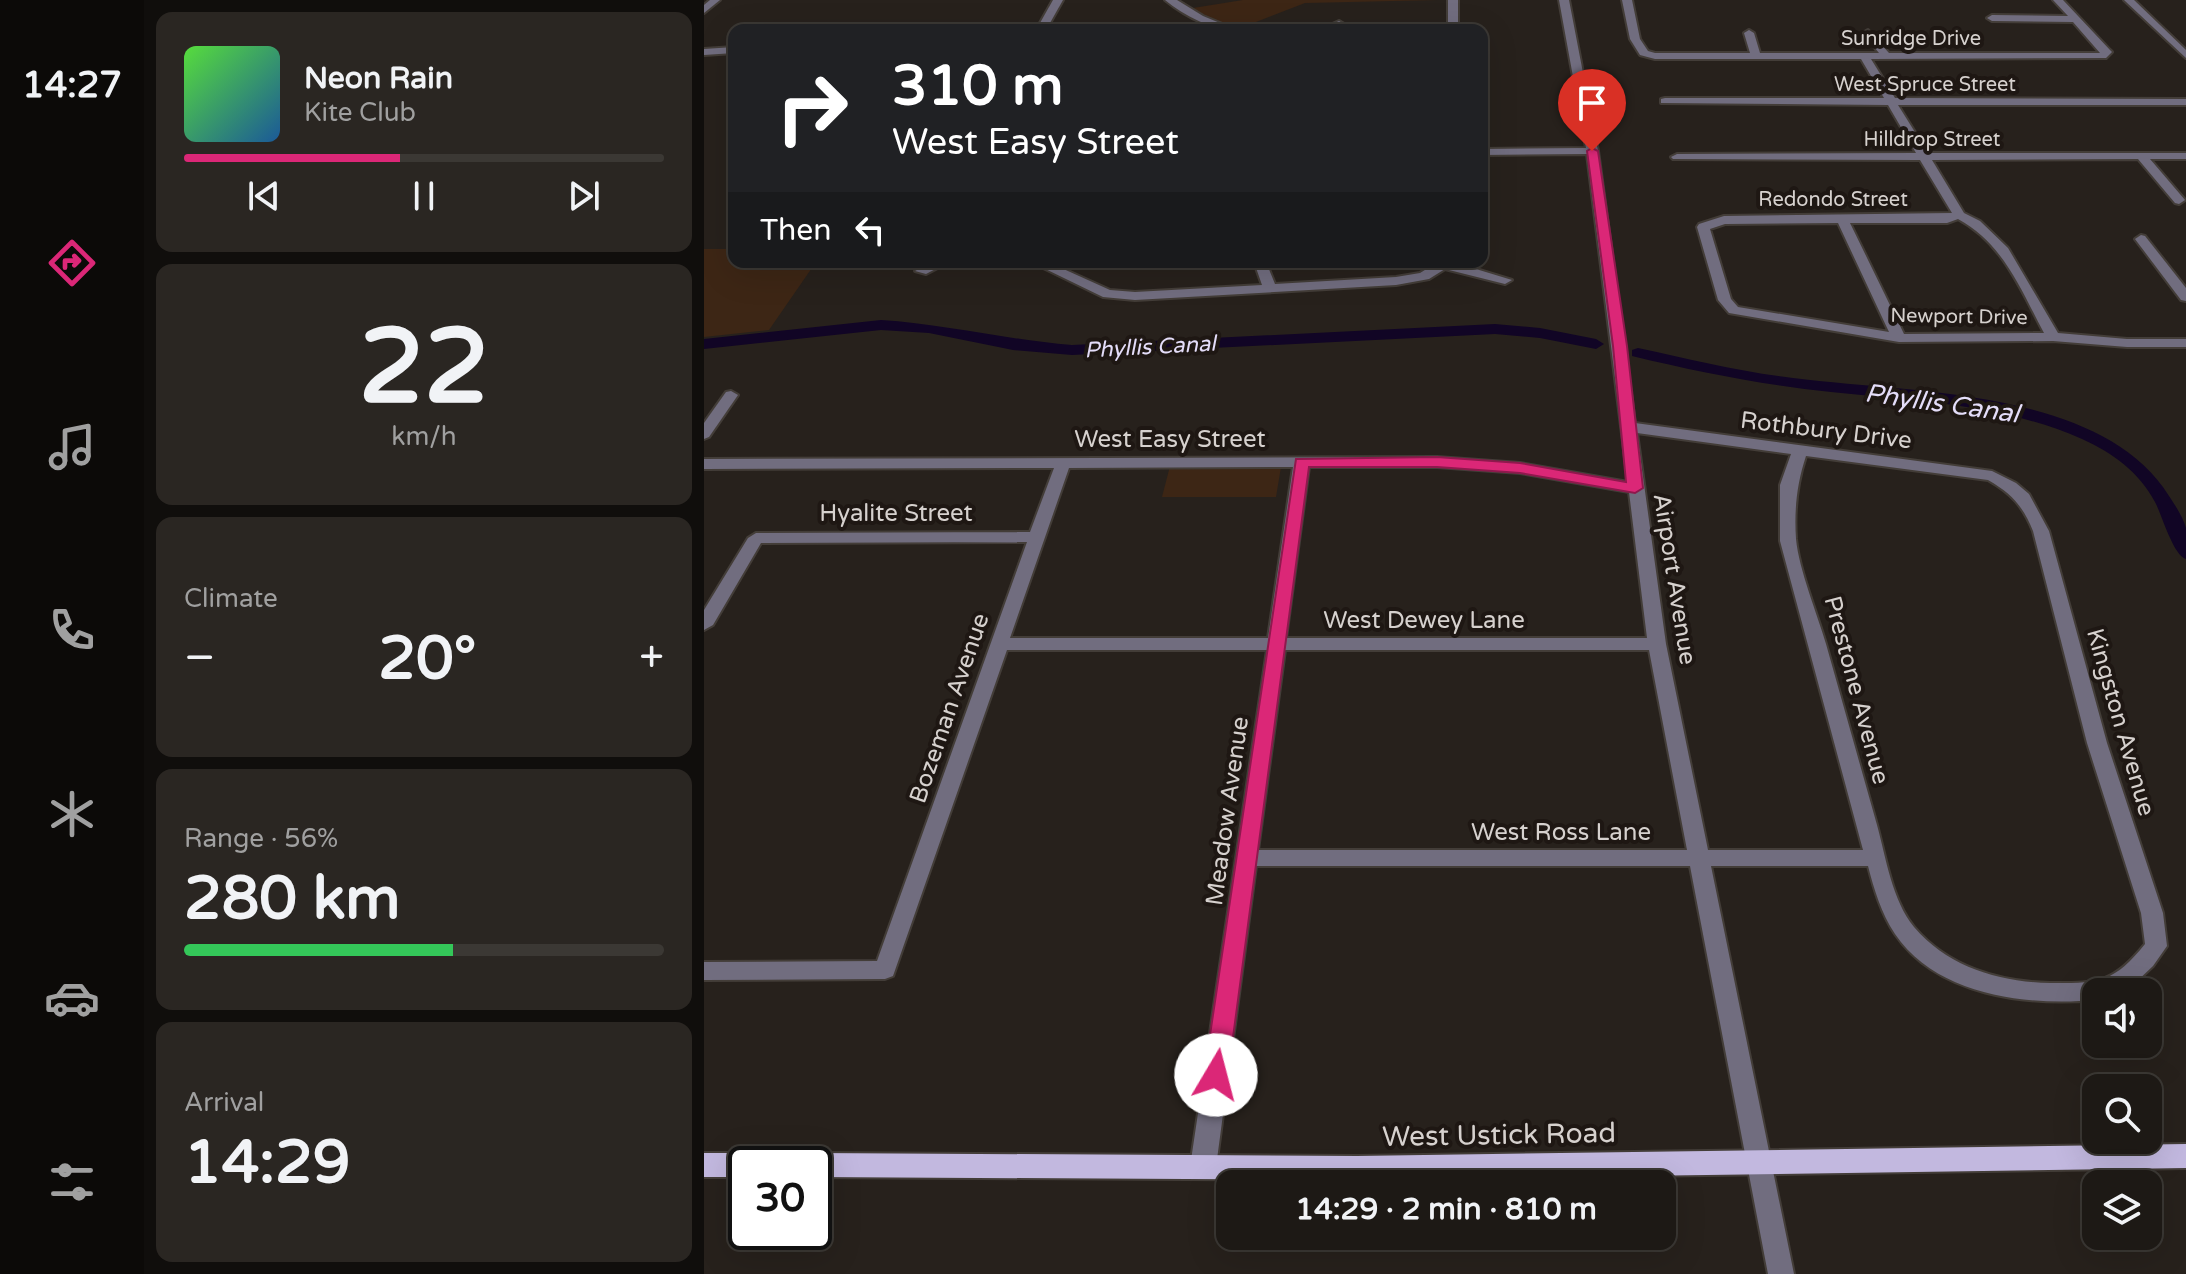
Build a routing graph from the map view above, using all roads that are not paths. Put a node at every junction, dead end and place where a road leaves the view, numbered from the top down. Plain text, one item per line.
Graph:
1 (715, 0) edge
2 (1058, 0) edge
3 (1170, 0) edge
4 (1453, 0) edge
5 (1564, 0) edge
6 (1627, 0) edge
7 (2058, 0) edge
8 (2129, 0) edge
9 (704, 10) edge
10 (1992, 18) dead end
11 (2076, 19) junction
12 (1044, 24) edge
13 (1216, 24) edge
14 (1453, 24) edge
15 (1749, 33) dead end
16 (1868, 33) dead end
17 (728, 50) edge
18 (2184, 51) edge
19 (704, 52) edge
20 (1756, 56) junction
21 (1864, 56) junction
22 (1886, 56) junction
23 (1665, 101) dead end
24 (1892, 102) junction
25 (2186, 102) edge
26 (1592, 151) junction
27 (1488, 152) edge
28 (2141, 156) junction
29 (2186, 156) edge
30 (1677, 157) dead end
31 (1924, 158) junction
32 (2179, 200) dead end
33 (1959, 215) junction
34 (1842, 219) junction
35 (2141, 239) dead end
36 (928, 268) edge
37 (1050, 268) edge
38 (1264, 268) edge
39 (1437, 268) edge
40 (1463, 268) edge
41 (921, 271) dead end
42 (1505, 280) dead end
43 (1270, 289) junction
44 (2186, 297) edge
45 (1734, 310) joint
46 (2053, 337) junction
47 (1899, 338) junction
48 (2186, 343) edge
49 (731, 395) dead end
50 (1628, 427) junction
51 (704, 434) edge
52 (1799, 452) junction
53 (1302, 462) junction
54 (1063, 463) junction
55 (704, 464) edge
56 (1635, 488) junction
57 (2015, 488) joint
58 (1037, 537) junction
59 (704, 625) edge
60 (999, 644) junction
61 (1276, 644) junction
62 (1657, 644) junction
63 (1246, 858) junction
64 (1698, 858) junction
65 (1876, 858) junction
66 (1909, 936) joint
67 (704, 971) edge
68 (2186, 1156) edge
69 (1759, 1161) junction
70 (704, 1165) edge
71 (728, 1165) edge
72 (832, 1165) edge
73 (1203, 1167) junction
74 (1781, 1274) edge

1 - 9 street
2 - 12 street
3 - 13 street
4 - 14 street
5 - 26 street, Airport Avenue
6 - 20 street, Sunridge Drive
7 - 11 street, Sunridge Drive
8 - 18 street
10 - 11 street
11 - 22 street, Sunridge Drive
15 - 20 street
16 - 22 street
17 - 19 street
20 - 21 street, Sunridge Drive
21 - 22 street, Sunridge Drive
21 - 24 street
23 - 24 street, West Spruce Street
24 - 25 street, West Spruce Street
24 - 31 street
26 - 27 street
26 - 50 street, Airport Avenue
28 - 29 street, Hilldrop Street
28 - 31 street, Hilldrop Street
28 - 32 street
30 - 31 street, Hilldrop Street
31 - 33 street
33 - 34 street, Redondo Street
33 - 46 street
34 - 45 street, Redondo Street
34 - 47 street
35 - 44 street
36 - 41 street
37 - 43 street
38 - 43 street
39 - 43 street
40 - 42 street
45 - 47 street, Newport Drive
46 - 47 street, Newport Drive
46 - 48 street, Newport Drive
49 - 51 street
50 - 52 street, Rothbury Drive
50 - 56 street, Airport Avenue
52 - 57 street, Rothbury Drive
52 - 65 street, Prestone Avenue
53 - 54 street, West Easy Street
53 - 56 street, West Easy Street
53 - 61 street, Meadow Avenue
54 - 55 street, West Easy Street
54 - 58 street, Bozeman Avenue
56 - 62 street, Airport Avenue
57 - 66 street, Kingston Avenue
58 - 59 street, Hyalite Street
58 - 60 street, Bozeman Avenue
60 - 61 street, West Dewey Lane
60 - 67 street, Bozeman Avenue
61 - 62 street, West Dewey Lane
61 - 63 street, Meadow Avenue
62 - 64 street, Airport Avenue
63 - 64 street, West Ross Lane
63 - 73 street, Meadow Avenue
64 - 65 street, West Ross Lane
64 - 69 street, Airport Avenue
65 - 66 street, Prestone Avenue
68 - 69 main road, West Ustick Road
69 - 73 main road, West Ustick Road
69 - 74 street, Airport Avenue
70 - 71 main road
72 - 73 main road, West Ustick Road

